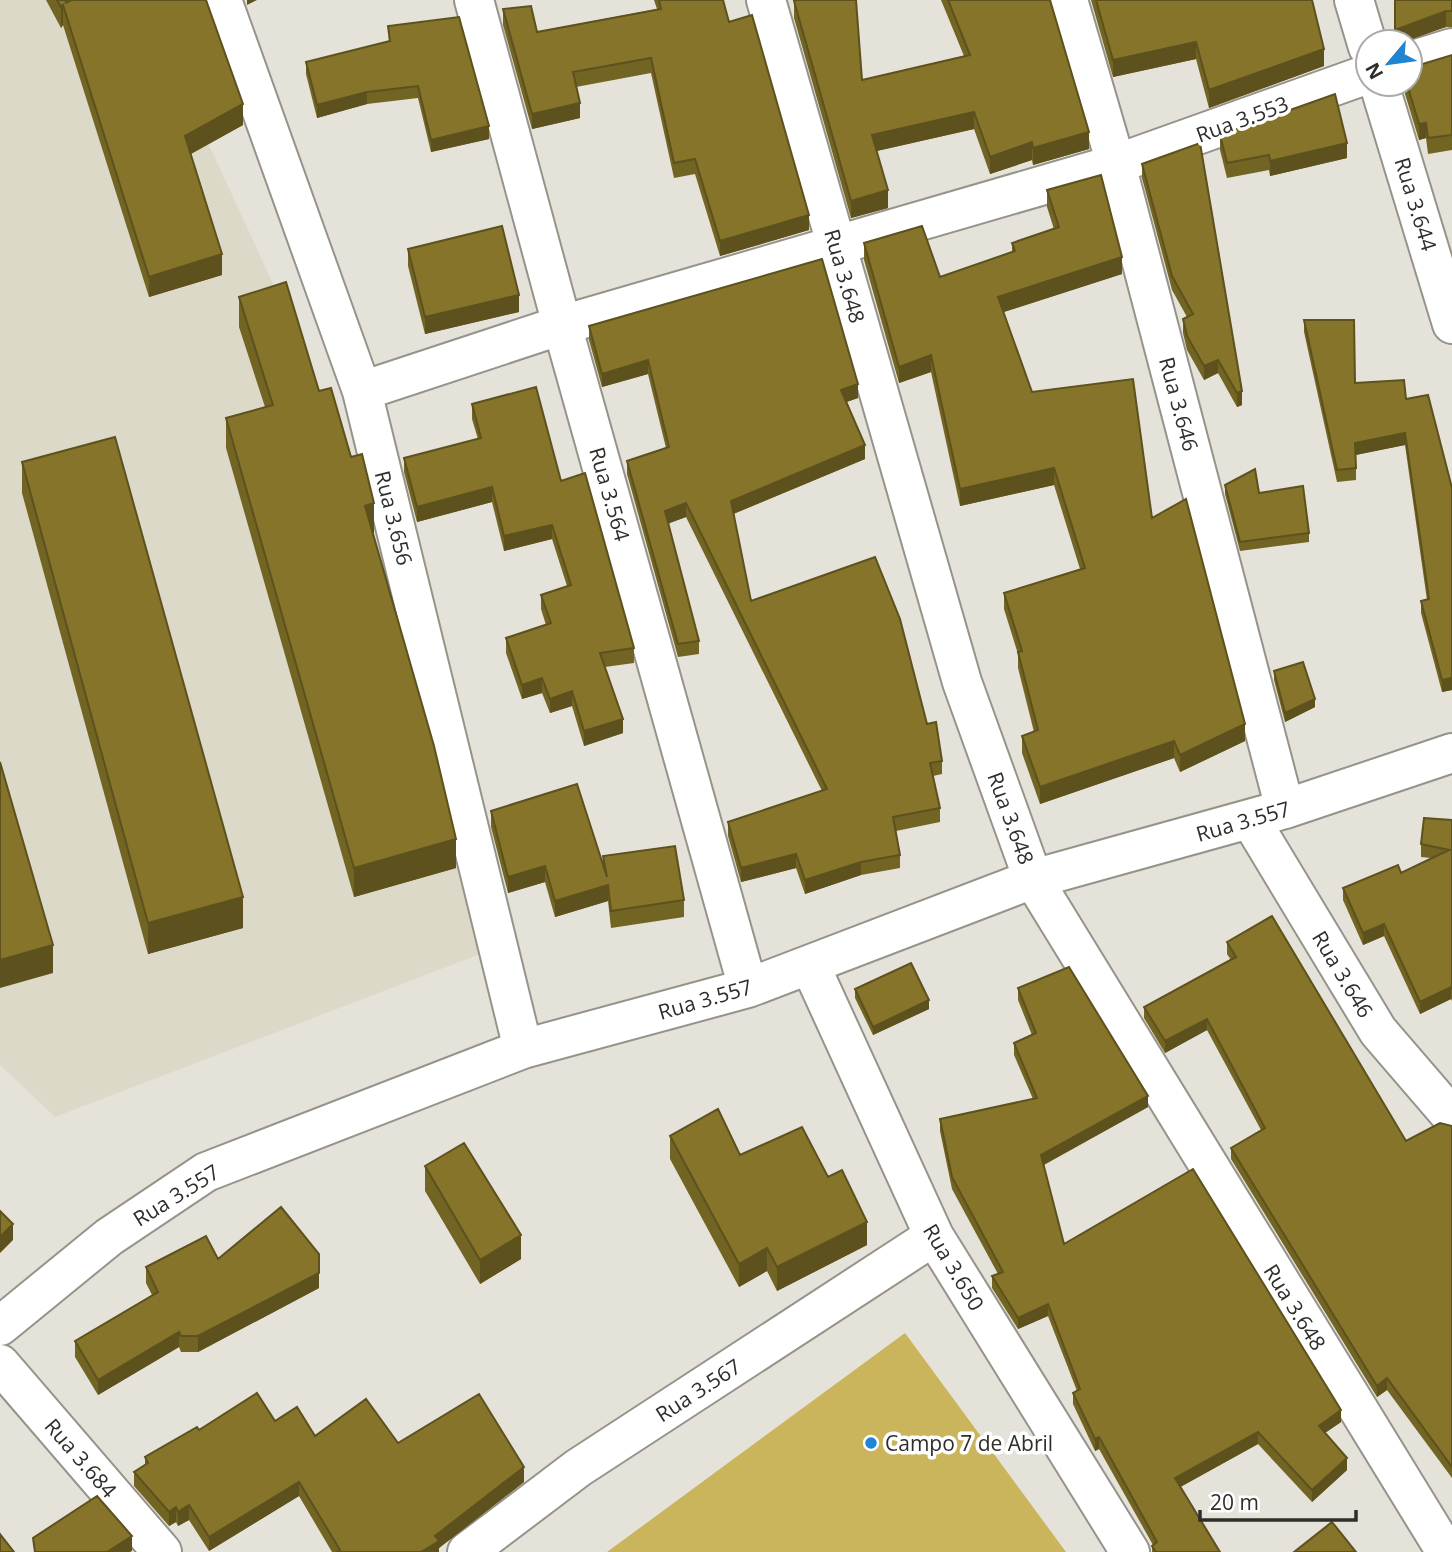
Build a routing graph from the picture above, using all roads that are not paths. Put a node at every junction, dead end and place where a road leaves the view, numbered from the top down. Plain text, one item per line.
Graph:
1 (222, 0) edge
2 (474, 0) edge
3 (766, 0) edge
4 (1068, 0) edge
5 (1354, 0) edge
6 (1362, 28) edge
7 (1452, 48) edge
8 (1424, 57) edge
9 (1354, 79) edge
10 (1383, 98) edge
11 (1116, 164) junction
12 (835, 244) junction
13 (1452, 324) edge
14 (562, 325) junction
15 (362, 391) junction
16 (1452, 753) edge
17 (1268, 814) junction
18 (1033, 879) junction
19 (810, 965) junction
20 (748, 988) junction
21 (523, 1049) junction
22 (1452, 1117) edge
23 (934, 1236) junction
24 (0, 1326) edge
25 (0, 1364) edge
26 (162, 1552) edge
27 (467, 1552) edge
28 (1130, 1552) edge
29 (1446, 1552) edge

1 - 15 street, Rua 3.656
2 - 14 street, Rua 3.564
3 - 12 street, Rua 3.648
4 - 11 street, Rua 3.646
5 - 6 street
7 - 8 street
9 - 11 street, Rua 3.553
10 - 13 street, Rua 3.644
11 - 12 street, Rua 3.553
11 - 17 street, Rua 3.646
12 - 14 street, Rua 3.553
12 - 18 street, Rua 3.648
14 - 15 street, Rua 3.553
14 - 20 street, Rua 3.564
15 - 21 street, Rua 3.656
16 - 17 street, Rua 3.557
17 - 18 street, Rua 3.557
17 - 22 street, Rua 3.646
18 - 19 street, Rua 3.557
18 - 29 street, Rua 3.648
19 - 20 street, Rua 3.557
19 - 23 street, Rua 3.650
20 - 21 street, Rua 3.557
21 - 24 street, Rua 3.557
23 - 27 street, Rua 3.567
23 - 28 street, Rua 3.650
25 - 26 street, Rua 3.684

